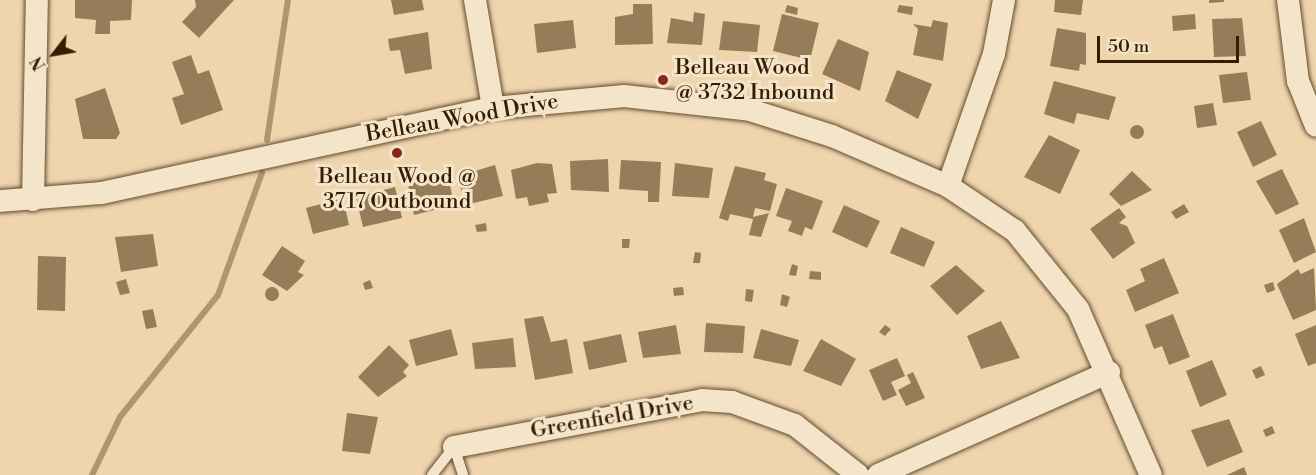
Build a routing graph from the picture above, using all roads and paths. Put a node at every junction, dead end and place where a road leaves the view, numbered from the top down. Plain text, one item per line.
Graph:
1 (37, 0) edge
2 (475, 0) edge
3 (1004, 0) edge
4 (1288, 0) edge
5 (493, 108) junction
6 (1316, 126) edge
7 (948, 186) junction
8 (33, 200) junction
9 (0, 201) edge
10 (1109, 372) junction
11 (454, 447) junction
12 (845, 472) edge
13 (432, 475) edge
14 (463, 475) edge
15 (878, 475) edge
16 (1151, 475) edge

1 - 8 street
2 - 5 street
3 - 7 street
4 - 6 street
5 - 7 street, Belleau Wood Drive
5 - 8 street, Belleau Wood Drive
7 - 10 street, Belleau Wood Drive
8 - 9 street, Belleau Wood Drive
10 - 15 street
10 - 16 street, Belleau Wood Drive
11 - 12 street, Greenfield Drive
11 - 13 lane
11 - 14 lane

